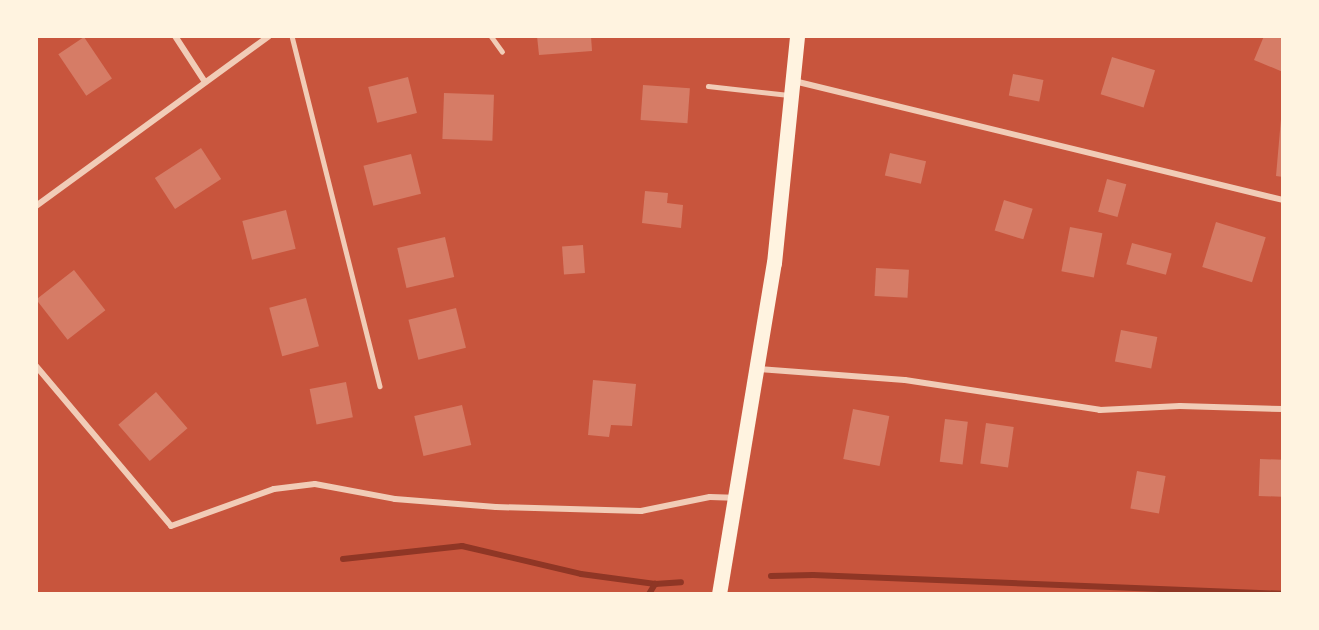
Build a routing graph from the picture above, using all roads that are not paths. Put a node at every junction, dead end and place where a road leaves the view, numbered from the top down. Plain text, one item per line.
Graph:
1 (175, 36) edge
2 (269, 36) edge
3 (292, 36) edge
4 (491, 36) edge
5 (797, 36) edge
6 (502, 51) dead end
7 (205, 82) junction
8 (708, 86) dead end
9 (792, 88) junction
10 (1283, 201) edge
11 (36, 206) edge
12 (36, 366) edge
13 (758, 369) junction
14 (380, 386) dead end
15 (1283, 409) edge
16 (737, 499) junction
17 (719, 594) edge

1 - 7 street
2 - 7 street
3 - 14 lane
4 - 6 lane
5 - 9 main road
7 - 11 street
8 - 9 lane
9 - 10 street
9 - 13 main road
12 - 16 street
13 - 15 street
13 - 16 main road
16 - 17 main road

